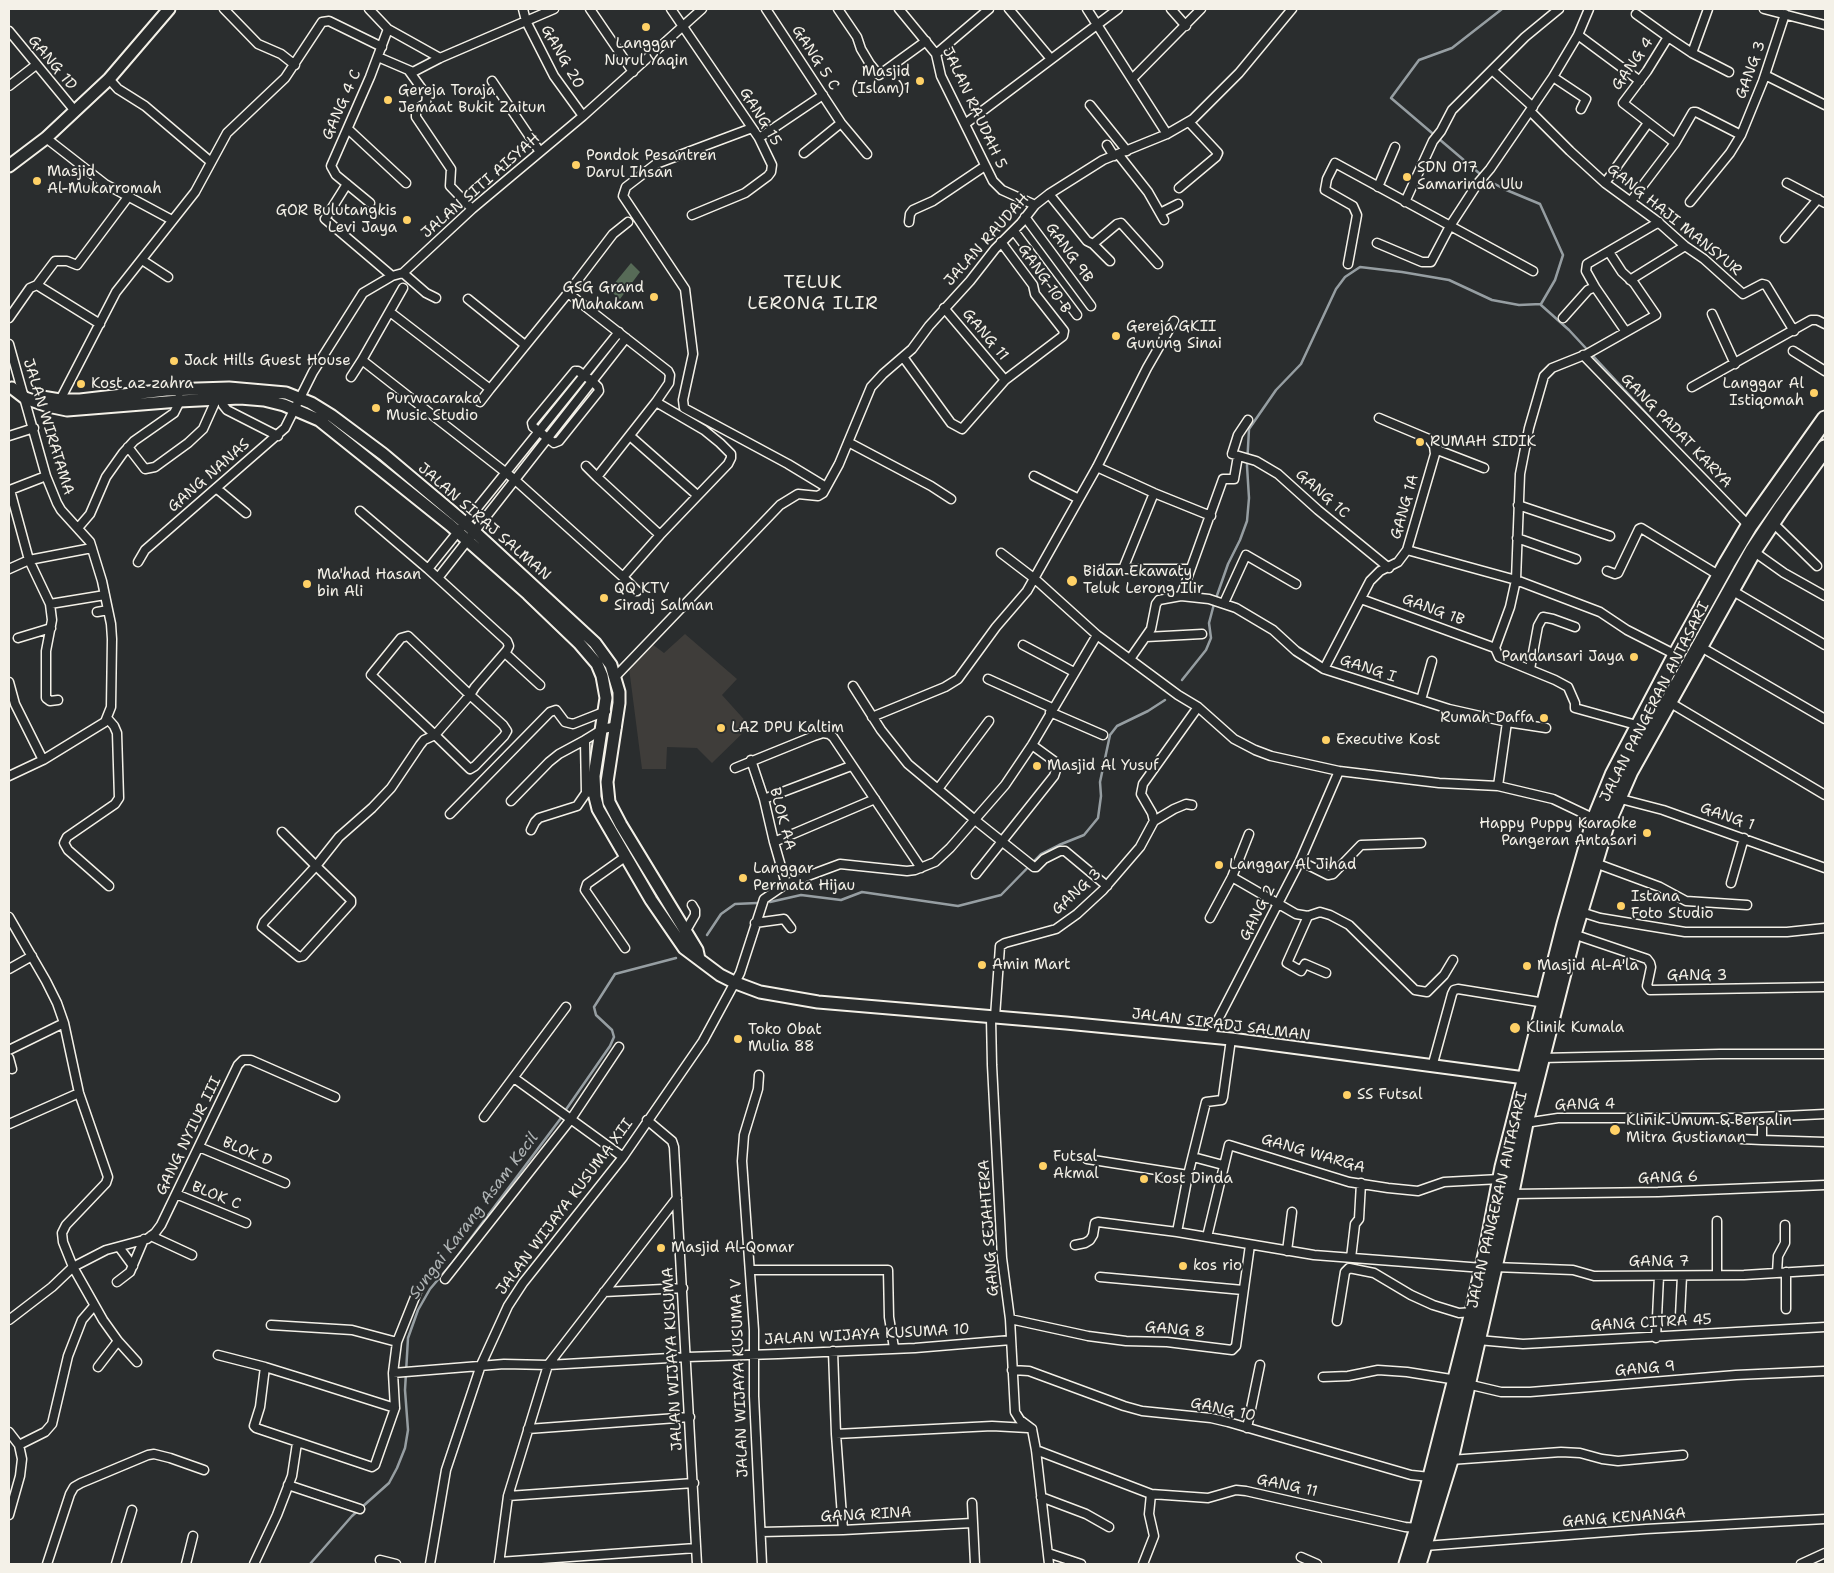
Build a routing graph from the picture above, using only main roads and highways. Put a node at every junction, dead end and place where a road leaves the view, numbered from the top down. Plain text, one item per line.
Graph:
1 (1825, 420) edge
2 (1825, 448) edge
3 (1762, 507) junction
4 (1774, 520) junction
5 (1489, 1267) junction
6 (1462, 1382) junction
7 (1443, 1459) junction
8 (1407, 1564) edge
9 (1418, 1564) edge

1 - 3 highway, JALAN PANGERAN ANTASARI
2 - 4 highway, JALAN PANGERAN ANTASARI
3 - 4 highway
3 - 5 highway, JALAN PANGERAN ANTASARI
4 - 5 highway, JALAN PANGERAN ANTASARI
5 - 6 highway, JALAN PANGERAN ANTASARI
5 - 6 highway, JALAN PANGERAN ANTASARI
6 - 7 highway, JALAN PANGERAN ANTASARI
7 - 8 highway, JALAN PANGERAN ANTASARI
7 - 9 highway, JALAN PANGERAN ANTASARI

